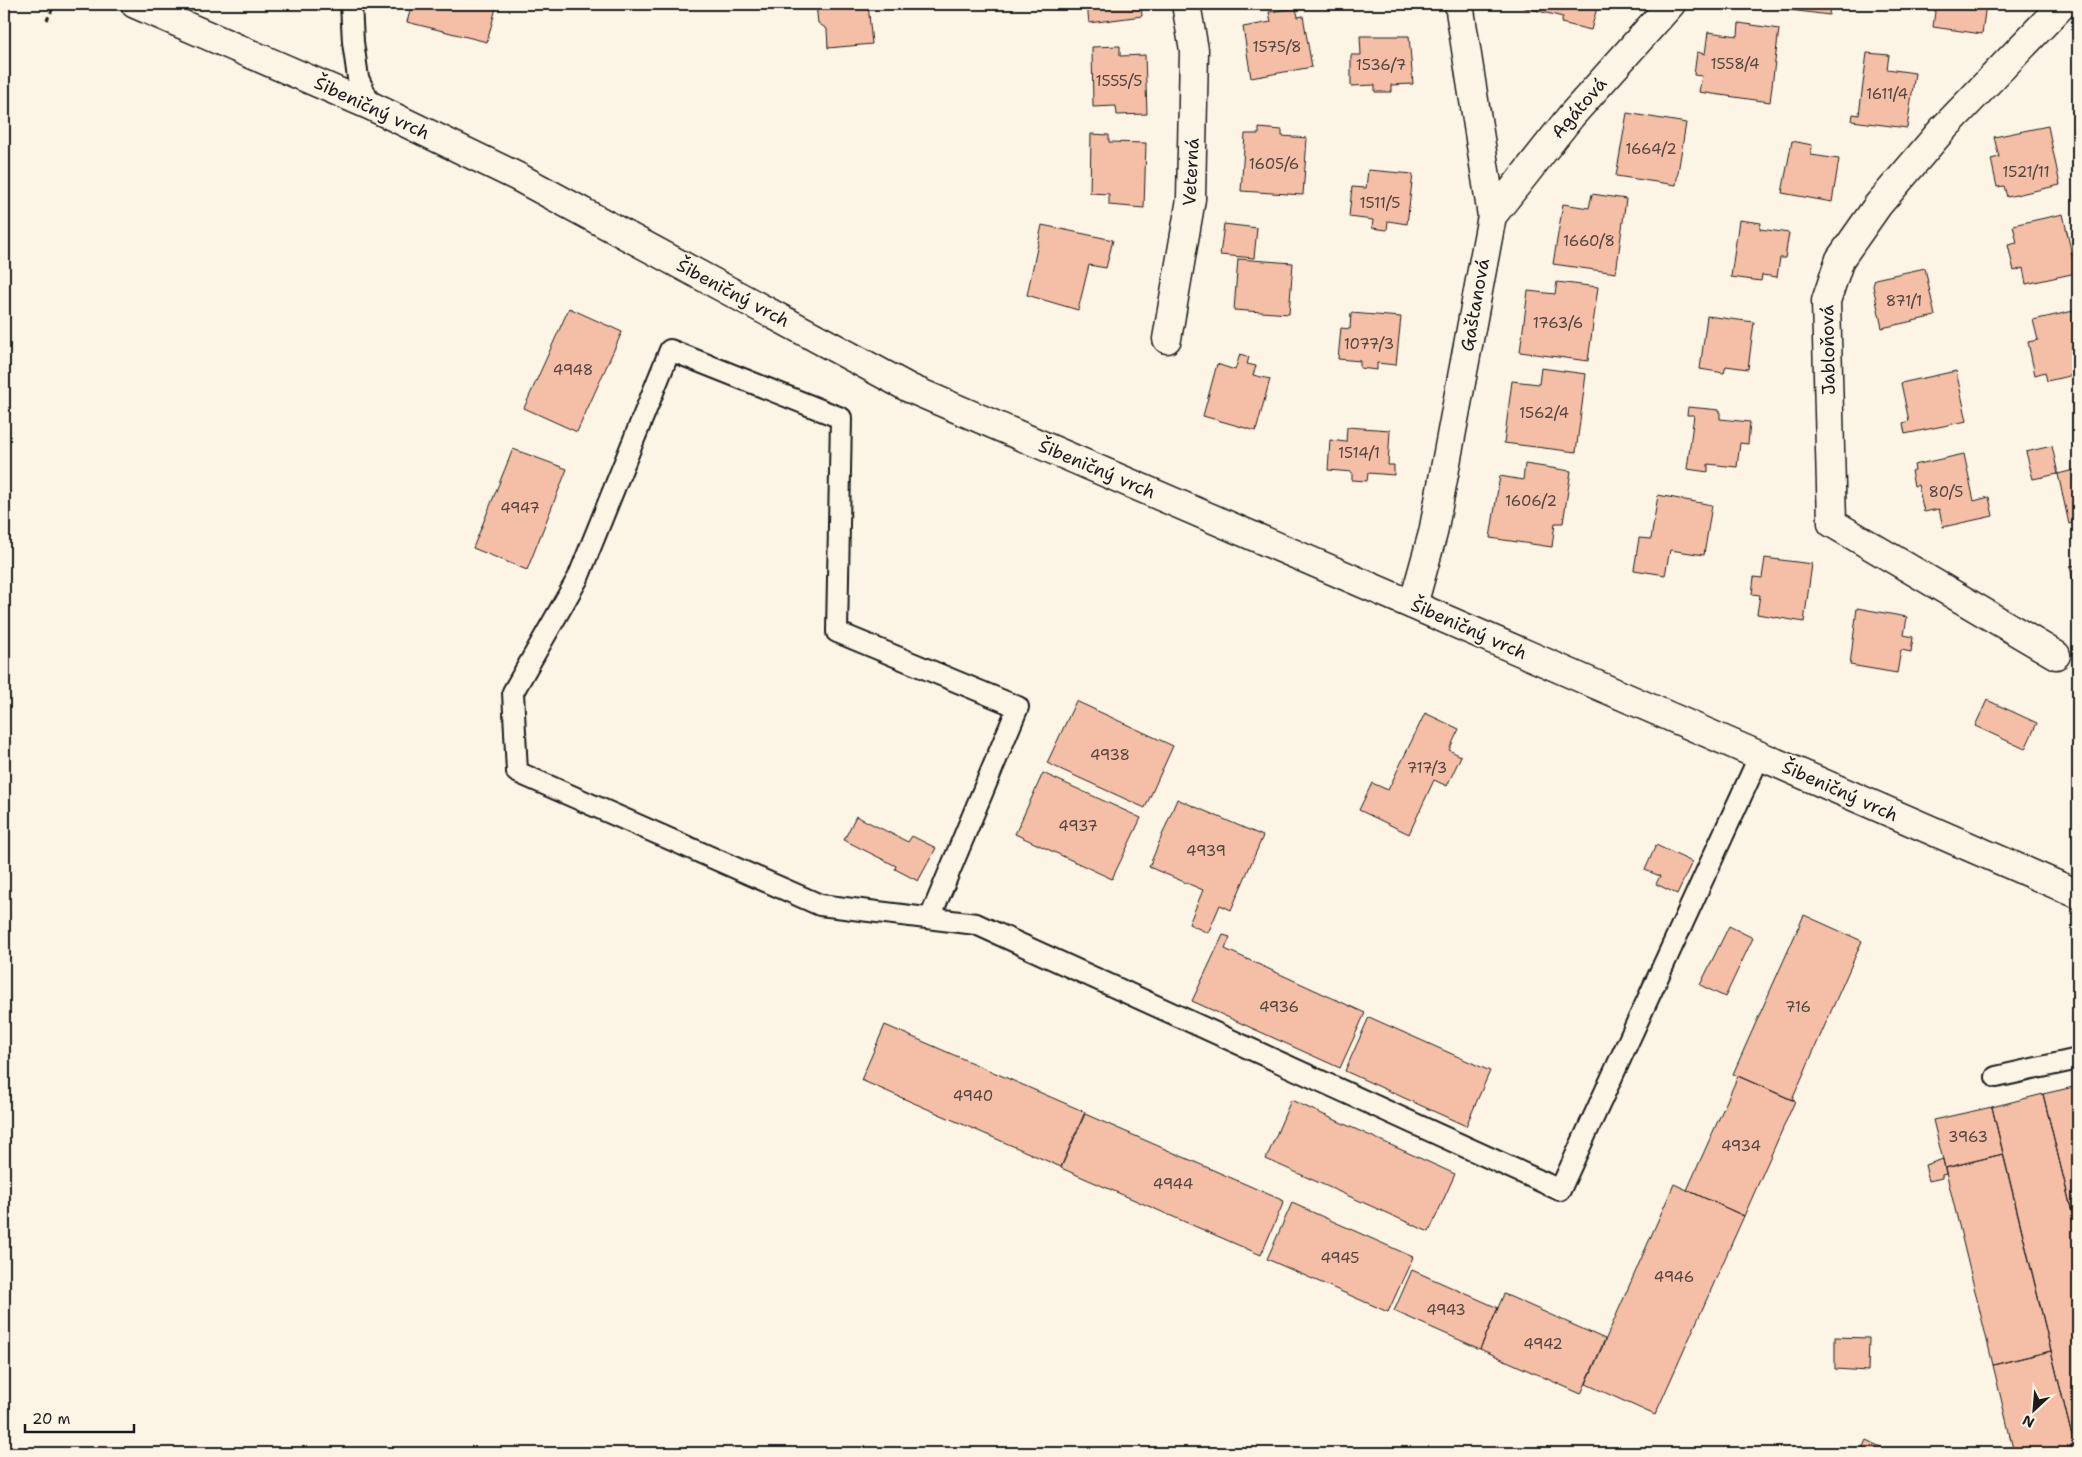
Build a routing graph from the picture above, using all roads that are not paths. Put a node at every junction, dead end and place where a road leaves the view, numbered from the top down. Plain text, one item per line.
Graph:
1 (135, 4) edge
2 (351, 4) edge
3 (1186, 4) edge
4 (1459, 4) edge
5 (1672, 4) edge
6 (2063, 4) edge
7 (371, 106) junction
8 (1492, 216) junction
9 (1167, 339) dead end
10 (1413, 605) junction
11 (2056, 655) dead end
12 (1760, 755) junction
13 (2078, 894) edge
14 (930, 918) junction
15 (2078, 1059) edge
16 (1996, 1077) dead end

1 - 7 street, Šibeničný vrch
2 - 7 lane
3 - 9 street, Veterná
4 - 8 street, Gaštanová
5 - 8 street, Agátová
6 - 11 street, Jabloňová
7 - 10 street, Šibeničný vrch
8 - 10 street, Gaštanová
10 - 12 street, Šibeničný vrch
12 - 13 street, Šibeničný vrch
12 - 14 lane
14 - 14 lane
15 - 16 lane

